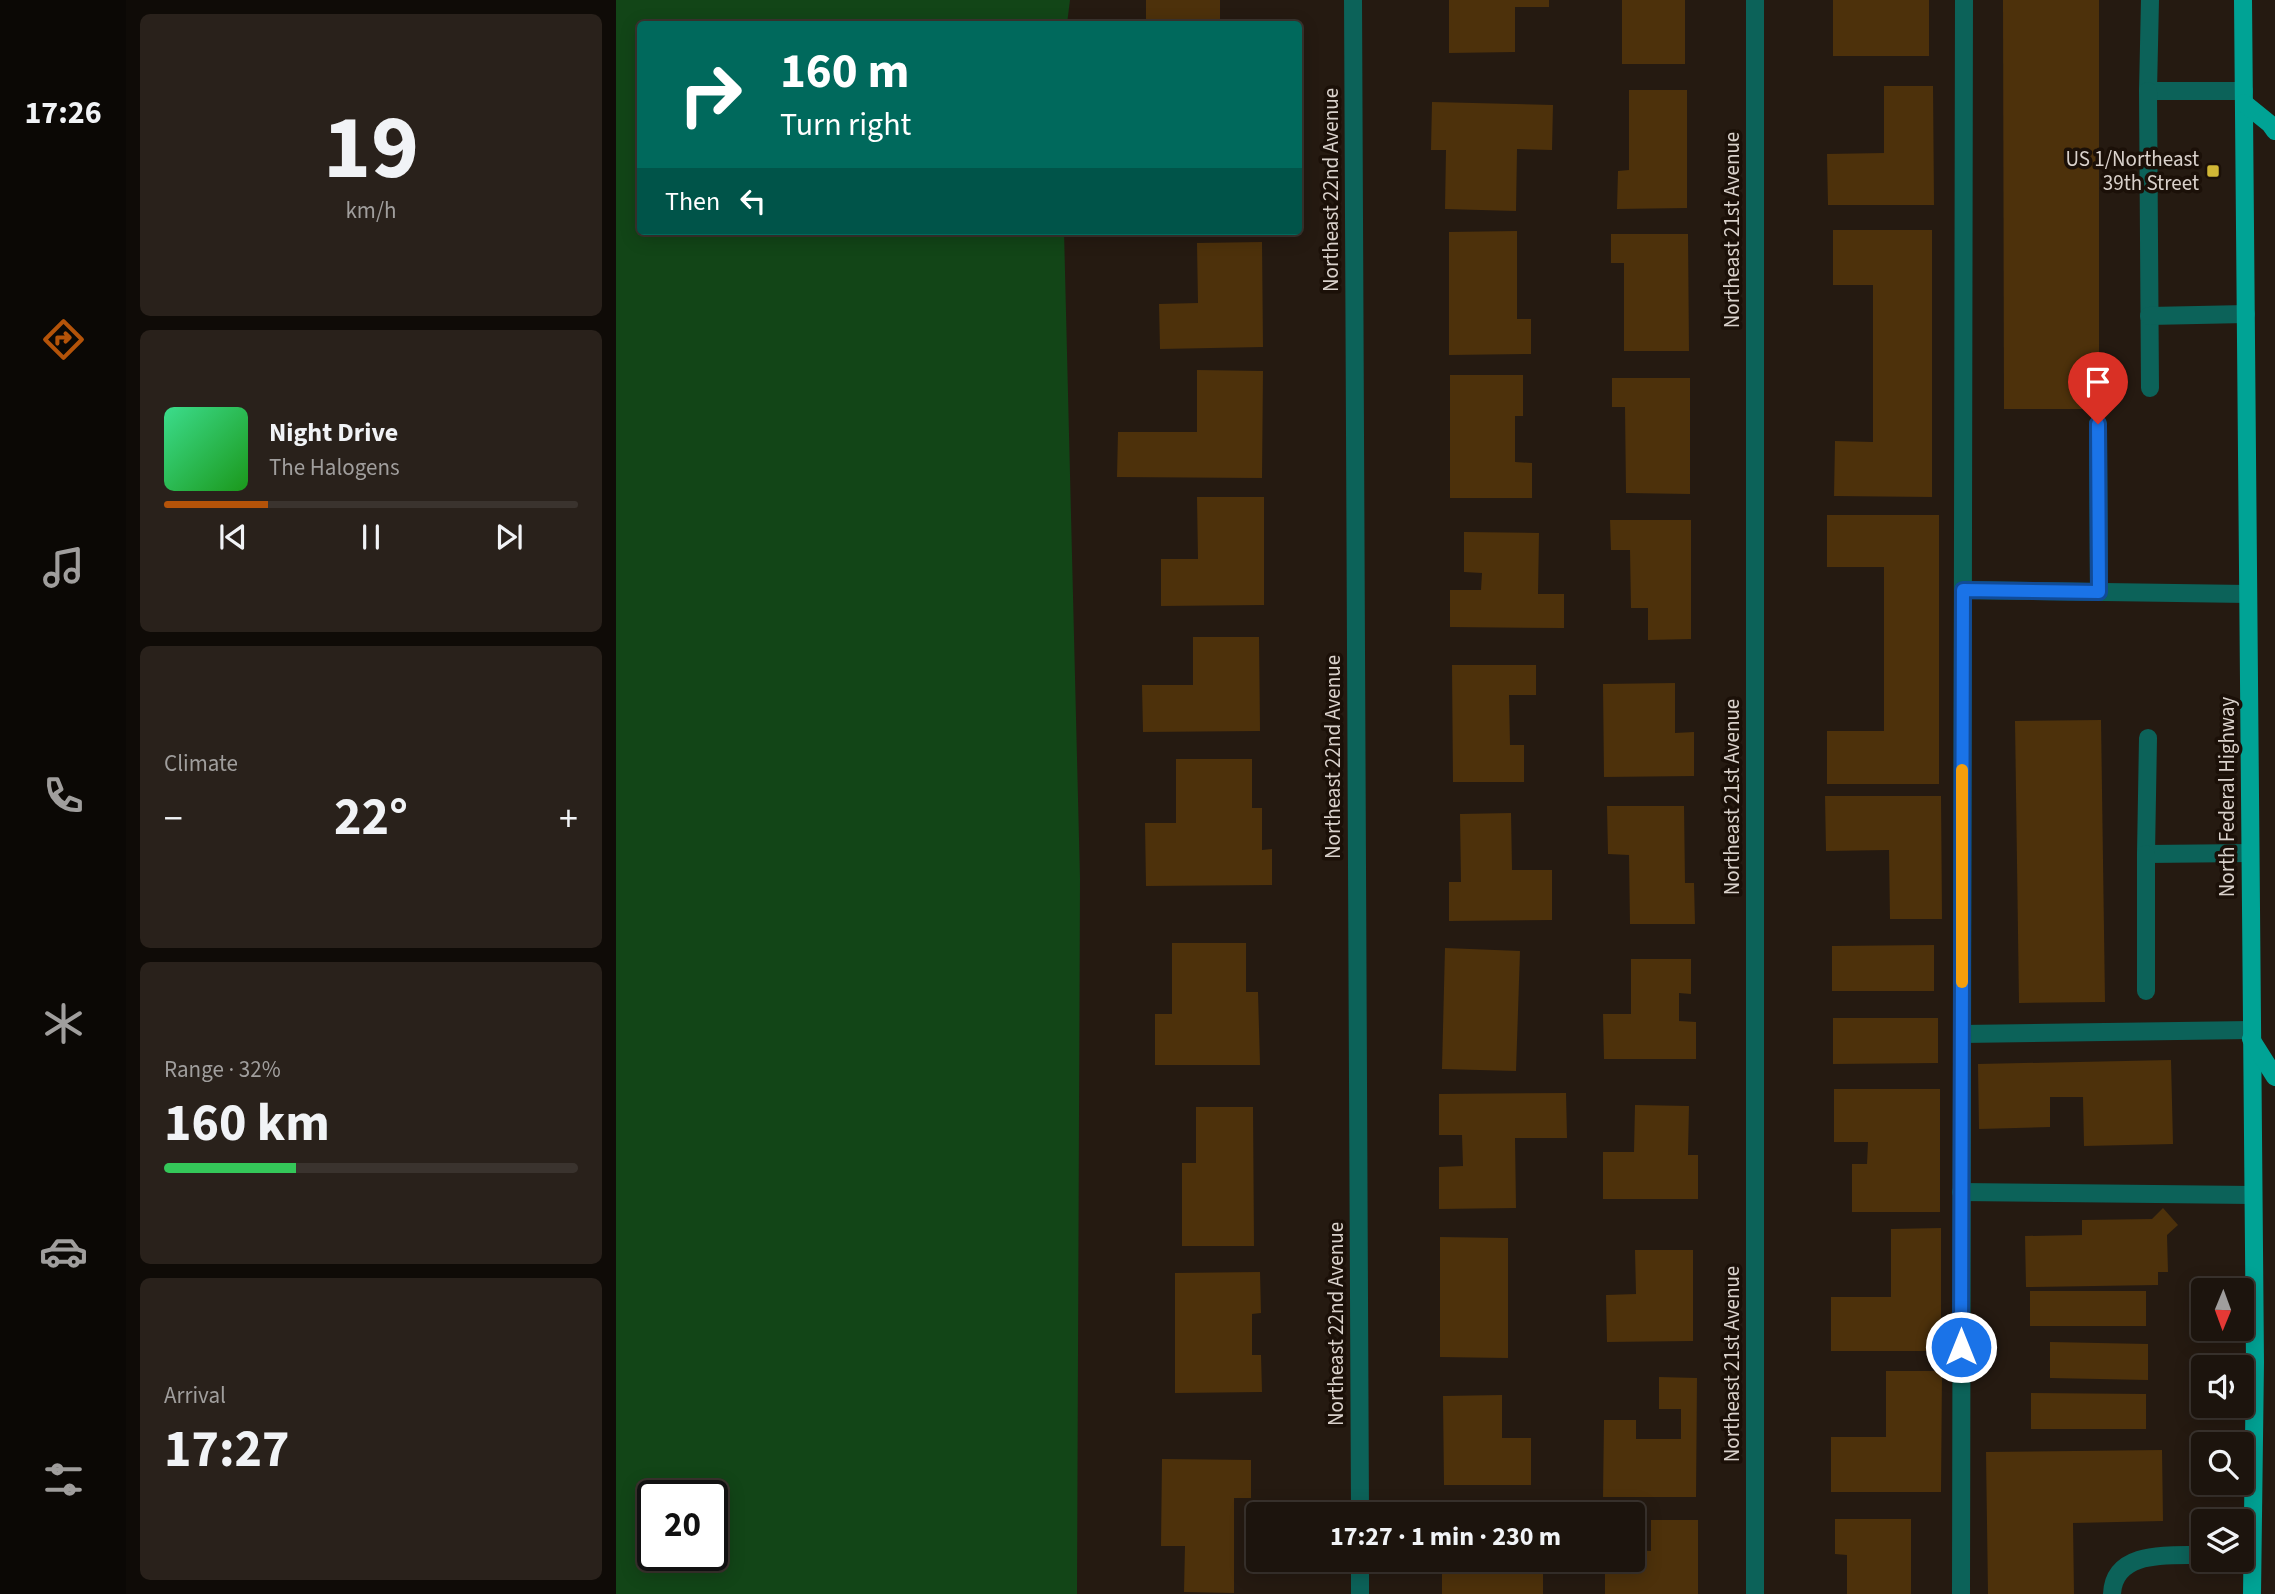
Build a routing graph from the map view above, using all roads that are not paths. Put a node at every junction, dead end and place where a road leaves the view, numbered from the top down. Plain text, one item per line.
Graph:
1 (1353, 0) edge
2 (1755, 0) edge
3 (1964, 0) edge
4 (2150, 0) edge
5 (2243, 0) edge
6 (2148, 91) junction
7 (2244, 97) junction
8 (2275, 131) edge
9 (2246, 314) junction
10 (2149, 316) junction
11 (2150, 388) dead end
12 (2098, 424) dead end
13 (1963, 590) junction
14 (2099, 592) junction
15 (2248, 594) junction
16 (2148, 738) dead end
17 (2250, 853) junction
18 (2146, 854) junction
19 (2146, 990) dead end
20 (1962, 1034) junction
21 (2251, 1034) junction
22 (2275, 1077) edge
23 (1961, 1192) junction
24 (2253, 1195) junction
25 (1360, 1502) edge
26 (2249, 1509) edge
27 (2191, 1555) edge
28 (1360, 1572) edge
29 (2249, 1572) edge
30 (1360, 1594) edge
31 (1755, 1594) edge
32 (1961, 1594) edge
33 (2112, 1594) edge
34 (2252, 1594) edge

1 - 25 street, Northeast 22nd Avenue
2 - 31 street, Northeast 21st Avenue
3 - 13 street
4 - 6 street
5 - 7 main road, North Federal Highway
6 - 7 street
6 - 10 street
7 - 8 main road
7 - 9 main road, North Federal Highway
9 - 10 street
9 - 15 main road, North Federal Highway
10 - 11 street
12 - 14 street
13 - 14 street
13 - 20 street
14 - 15 street
15 - 17 main road, North Federal Highway
16 - 18 street
17 - 18 street
17 - 21 main road, North Federal Highway
18 - 19 street
20 - 21 street
20 - 23 street
21 - 22 main road
21 - 24 main road, North Federal Highway
23 - 24 street
23 - 32 street
24 - 26 main road, North Federal Highway
27 - 33 street
28 - 30 street
29 - 34 main road, North Federal Highway

